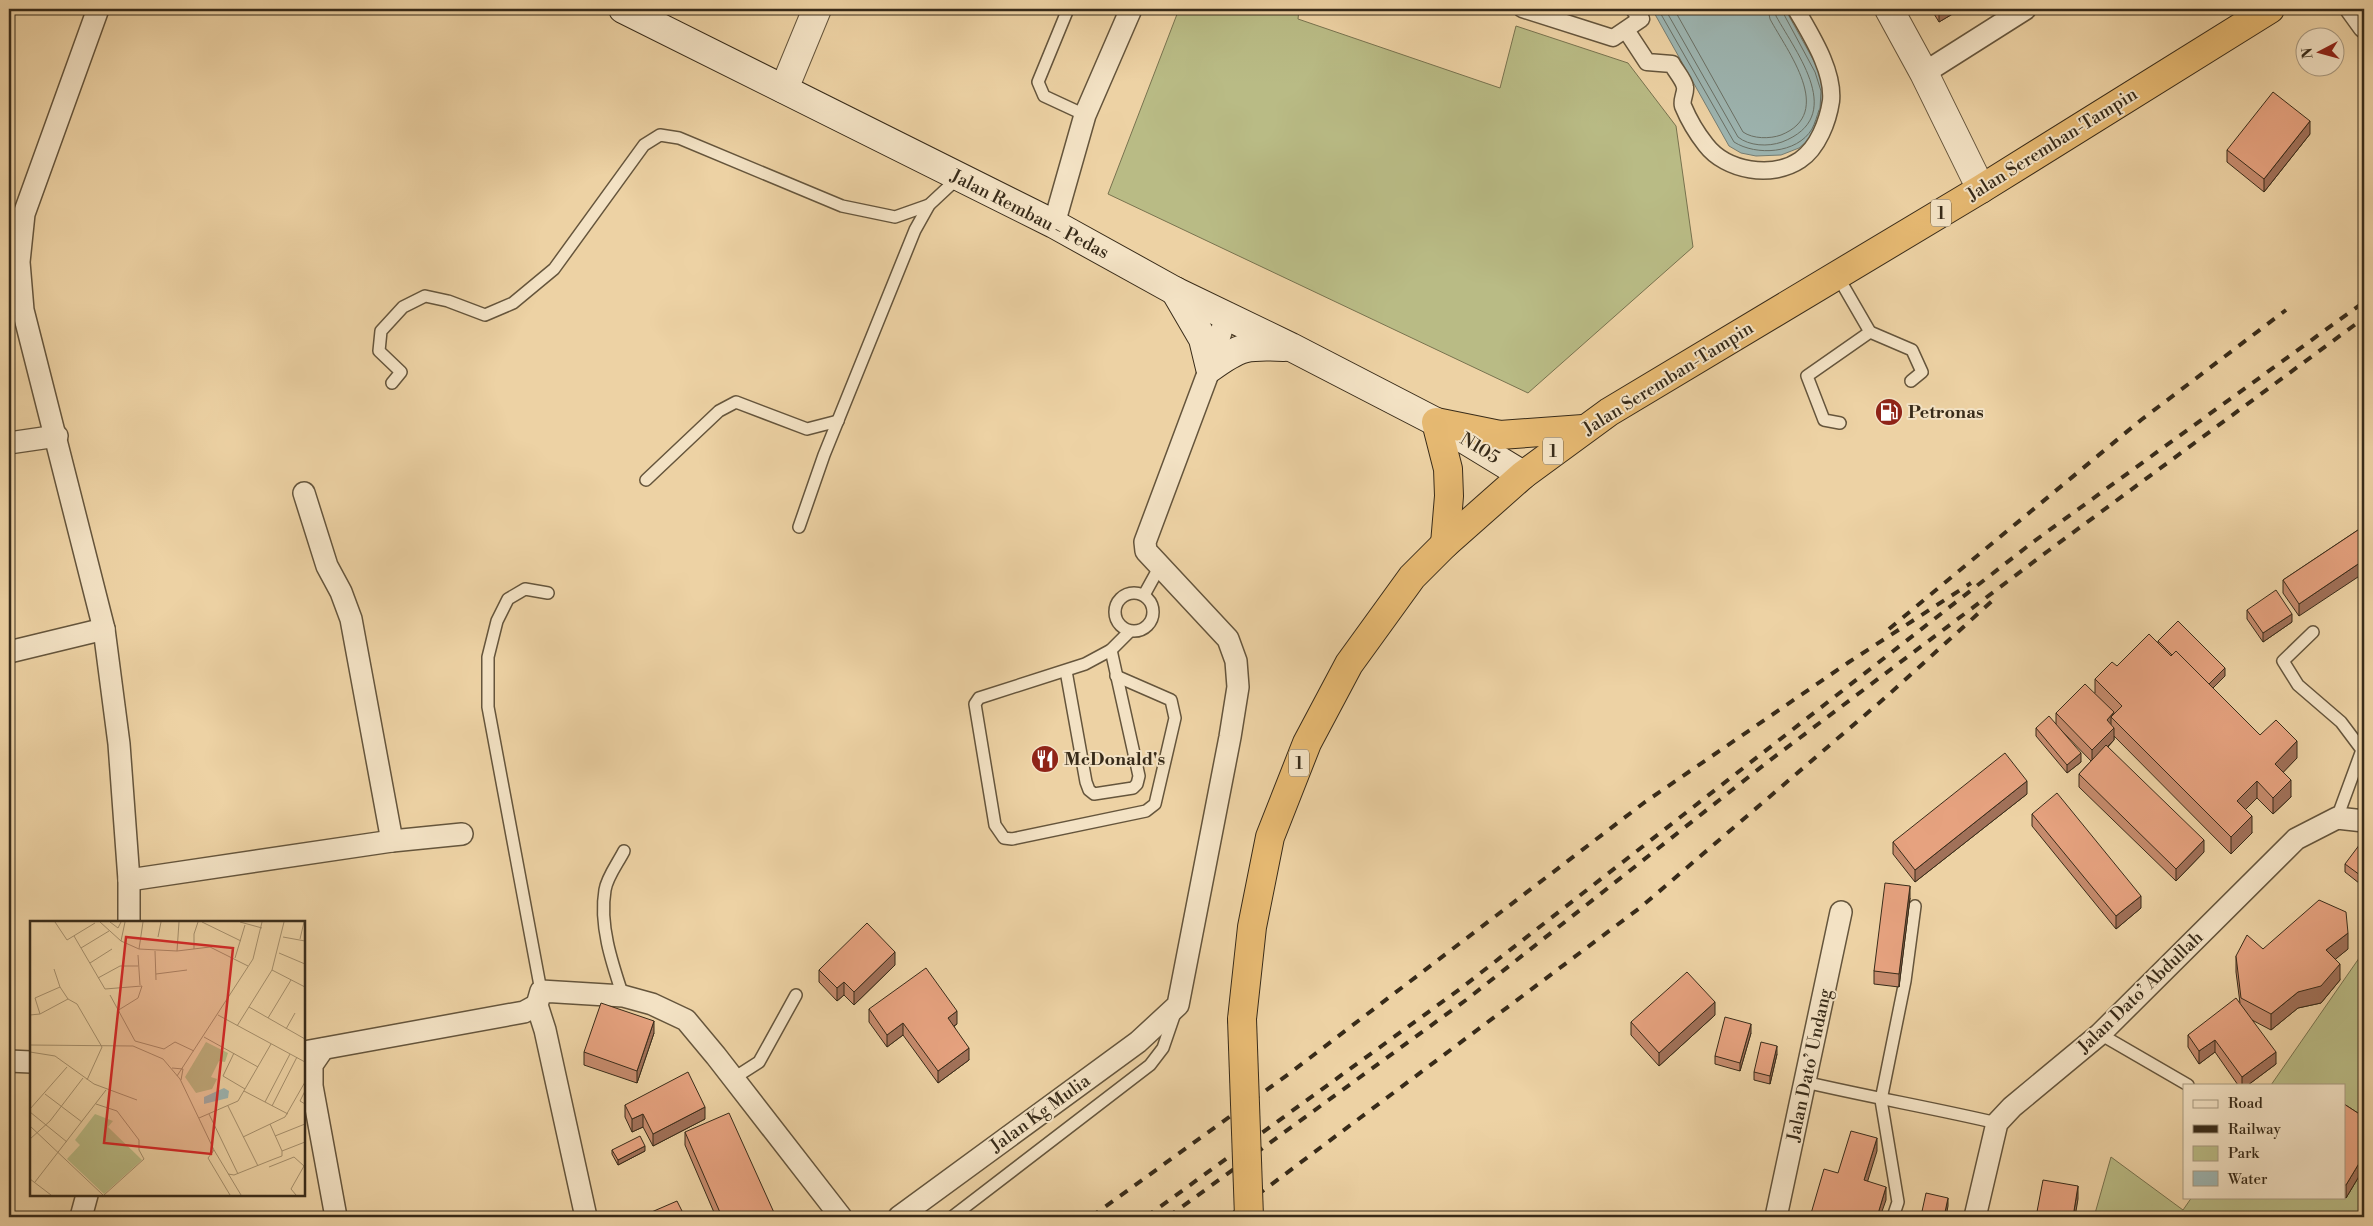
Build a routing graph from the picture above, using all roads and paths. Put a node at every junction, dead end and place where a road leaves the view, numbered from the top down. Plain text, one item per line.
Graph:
1 (98, 9) edge
2 (623, 9) edge
3 (816, 9) edge
4 (1068, 9) edge
5 (1130, 9) edge
6 (1522, 9) edge
7 (1634, 9) edge
8 (1796, 9) edge
9 (1889, 9) edge
10 (2025, 9) edge
11 (2270, 9) edge
12 (2351, 9) edge
13 (2364, 26) edge
14 (1626, 30) junction
15 (1924, 73) junction
16 (784, 89) junction
17 (1086, 115) junction
18 (959, 177) junction
19 (1981, 189) junction
20 (928, 205) junction
21 (1054, 224) junction
22 (1838, 275) junction
23 (1175, 291) junction
24 (1226, 316) junction
25 (1870, 332) junction
26 (1291, 347) junction
27 (1210, 368) junction
28 (1912, 381) dead end
29 (392, 383) dead end
30 (838, 421) junction
31 (1436, 422) junction
32 (1840, 423) dead end
33 (1584, 429) junction
34 (57, 436) junction
35 (9, 443) edge
36 (1523, 475) junction
37 (646, 480) dead end
38 (304, 493) dead end
39 (799, 527) dead end
40 (1445, 544) junction
41 (1160, 566) junction
42 (548, 593) dead end
43 (1144, 595) junction
44 (104, 629) junction
45 (1129, 632) junction
46 (2313, 632) dead end
47 (1111, 650) junction
48 (9, 652) edge
49 (1066, 671) junction
50 (1116, 676) junction
51 (2337, 818) junction
52 (2364, 821) edge
53 (462, 834) dead end
54 (392, 841) junction
55 (624, 851) dead end
56 (129, 880) junction
57 (1915, 906) dead end
58 (1841, 912) dead end
59 (129, 921) edge
60 (796, 995) dead end
61 (623, 996) junction
62 (539, 998) junction
63 (1178, 1004) junction
64 (2100, 1034) junction
65 (313, 1051) edge
66 (9, 1061) edge
67 (30, 1062) edge
68 (734, 1078) junction
69 (1805, 1082) junction
70 (2186, 1084) edge
71 (1881, 1100) junction
72 (1997, 1123) junction
73 (88, 1196) edge
74 (81, 1217) edge
75 (336, 1217) edge
76 (586, 1217) edge
77 (841, 1217) edge
78 (899, 1217) edge
79 (952, 1217) edge
80 (1249, 1217) edge
81 (1776, 1217) edge
82 (1893, 1217) edge
83 (1975, 1217) edge

1 - 34 street
2 - 16 main road, Jalan Rembau - Pedas / N105
3 - 16 main road
4 - 17 lane
5 - 17 street
6 - 14 street
7 - 14 street
8 - 14 street
9 - 15 main road
10 - 15 street
11 - 19 highway, Jalan Seremban-Tampin / 1
12 - 13 street
15 - 19 main road
16 - 18 main road, Jalan Rembau - Pedas / N105
17 - 21 street
18 - 20 lane
18 - 21 main road, Jalan Rembau - Pedas / N105
19 - 22 highway, Jalan Seremban-Tampin / 1
20 - 29 lane
20 - 30 lane
21 - 23 main road, Jalan Rembau - Pedas / N105
22 - 25 lane
22 - 33 highway, Jalan Seremban-Tampin / 1
23 - 24 main road, Jalan Rembau - Pedas / N105
23 - 27 main road
24 - 26 main road, Jalan Rembau - Pedas / N105
24 - 27 street
25 - 28 lane
25 - 32 lane
26 - 27 main road
26 - 31 main road, Jalan Rembau - Pedas / N105
27 - 41 street
30 - 37 lane
30 - 39 lane
31 - 33 highway
31 - 36 main road, N105 / N105
31 - 40 highway
33 - 36 highway, Jalan Seremban-Tampin / 1
34 - 35 street
34 - 44 street
36 - 40 highway, Jalan Seremban-Tampin / 1
38 - 54 street
40 - 80 highway, Jalan Seremban-Tampin / 1, bridge
41 - 43 lane
41 - 63 street
42 - 62 lane
43 - 45 lane
43 - 45 lane
44 - 48 street
44 - 56 street
45 - 47 lane
46 - 51 lane
47 - 49 lane
47 - 50 lane
49 - 50 lane
49 - 50 lane
51 - 52 street
51 - 64 street, Jalan Dato’ Abdullah
53 - 54 street
54 - 56 street
55 - 61 lane
56 - 59 street
57 - 71 lane
58 - 69 street, Jalan Dato’ Undang
60 - 68 lane
61 - 62 street
61 - 68 street
62 - 65 street
62 - 76 street
63 - 78 street, Jalan Kg Mulia
63 - 79 lane
64 - 70 lane
64 - 72 street, Jalan Dato’ Abdullah
65 - 75 street
66 - 67 street
68 - 77 street
69 - 71 lane
69 - 81 street, Jalan Dato’ Undang
71 - 72 lane
71 - 82 lane
72 - 83 street
73 - 74 street

